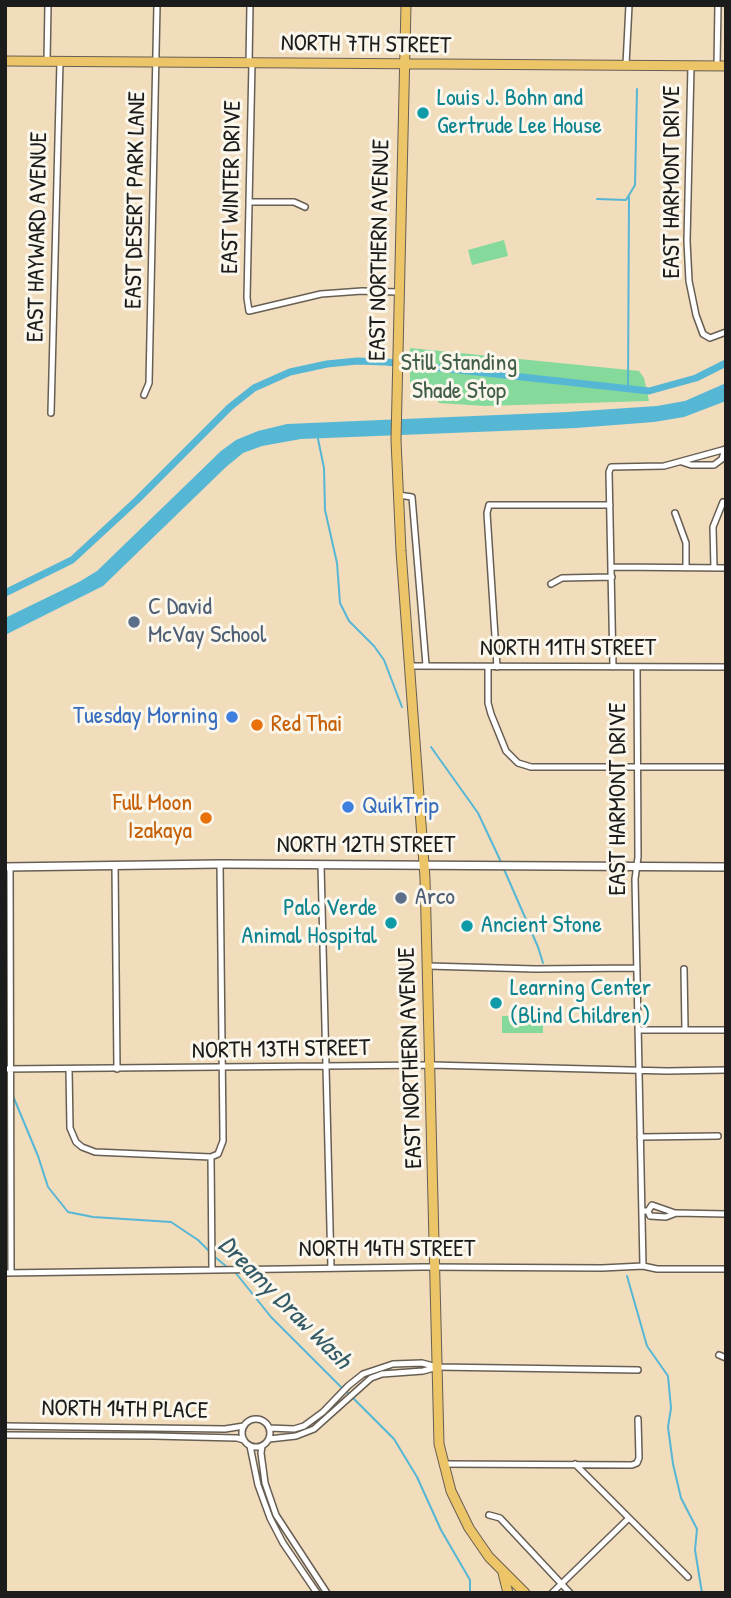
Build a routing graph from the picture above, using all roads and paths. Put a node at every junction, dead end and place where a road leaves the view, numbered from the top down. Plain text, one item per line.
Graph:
1 (48, 5) edge
2 (158, 5) edge
3 (250, 5) edge
4 (406, 5) edge
5 (629, 5) edge
6 (718, 5) edge
7 (5, 61) edge
8 (47, 61) junction
9 (60, 62) junction
10 (157, 62) junction
11 (251, 63) junction
12 (404, 65) junction
13 (626, 65) junction
14 (691, 66) junction
15 (721, 66) edge
16 (249, 202) junction
17 (305, 207) dead end
18 (398, 292) junction
19 (726, 332) edge
20 (144, 395) dead end
21 (51, 413) dead end
22 (725, 449) edge
23 (682, 462) junction
24 (398, 495) junction
25 (723, 502) dead end
26 (610, 505) junction
27 (675, 513) dead end
28 (612, 567) junction
29 (686, 568) junction
30 (714, 568) junction
31 (726, 568) edge
32 (612, 577) junction
33 (551, 583) dead end
34 (426, 665) junction
35 (410, 666) junction
36 (488, 667) junction
37 (497, 667) junction
38 (613, 667) junction
39 (637, 667) junction
40 (726, 667) edge
41 (637, 767) junction
42 (726, 767) edge
43 (220, 864) junction
44 (115, 865) junction
45 (321, 865) junction
46 (424, 865) junction
47 (8, 867) edge
48 (636, 867) junction
49 (726, 867) edge
50 (8, 959) edge
51 (428, 966) junction
52 (637, 968) junction
53 (684, 969) dead end
54 (685, 1029) junction
55 (638, 1030) junction
56 (726, 1030) edge
57 (431, 1065) junction
58 (324, 1066) junction
59 (223, 1068) junction
60 (8, 1069) edge
61 (69, 1069) junction
62 (117, 1069) junction
63 (639, 1069) junction
64 (726, 1070) edge
65 (718, 1136) dead end
66 (640, 1137) junction
67 (214, 1155) junction
68 (645, 1211) junction
69 (726, 1214) edge
70 (643, 1266) junction
71 (436, 1267) junction
72 (331, 1268) junction
73 (726, 1269) edge
74 (212, 1270) junction
75 (8, 1273) edge
76 (437, 1367) junction
77 (638, 1370) dead end
78 (638, 1419) dead end
79 (5, 1426) edge
80 (244, 1426) junction
81 (269, 1428) junction
82 (5, 1435) edge
83 (269, 1439) junction
84 (244, 1440) junction
85 (250, 1446) junction
86 (262, 1446) junction
87 (442, 1464) junction
88 (575, 1464) junction
89 (489, 1515) dead end
90 (629, 1518) junction
91 (502, 1571) junction
92 (688, 1577) dead end
93 (562, 1583) junction
94 (317, 1593) edge
95 (327, 1593) edge
96 (508, 1593) edge
97 (525, 1593) edge
98 (552, 1593) edge
99 (570, 1593) edge

1 - 8 street
2 - 10 street, EAST DESERT PARK LANE
3 - 11 street, EAST WINTER DRIVE
4 - 12 main road, EAST NORTHERN AVENUE
5 - 13 street
6 - 15 street
7 - 8 main road, NORTH 7TH STREET
8 - 9 main road, NORTH 7TH STREET
9 - 10 main road, NORTH 7TH STREET
9 - 21 street, EAST HAYWARD AVENUE
10 - 11 main road, NORTH 7TH STREET
10 - 20 street, EAST DESERT PARK LANE
11 - 12 main road, NORTH 7TH STREET
11 - 16 street, EAST WINTER DRIVE
12 - 13 main road, NORTH 7TH STREET
12 - 18 main road, EAST NORTHERN AVENUE
13 - 14 main road, NORTH 7TH STREET
14 - 15 main road, NORTH 7TH STREET
14 - 19 street, EAST HARMONT DRIVE
16 - 17 street
16 - 18 street, EAST WINTER DRIVE
18 - 24 main road, EAST NORTHERN AVENUE
22 - 23 street
22 - 23 street
23 - 26 street, EAST HARMONT DRIVE
24 - 34 street
24 - 35 main road, EAST NORTHERN AVENUE
25 - 30 street
26 - 28 street, EAST HARMONT DRIVE
26 - 37 street
27 - 29 street
28 - 29 street
28 - 32 street, EAST HARMONT DRIVE
29 - 30 street
30 - 31 street
32 - 33 street
32 - 38 street, EAST HARMONT DRIVE
34 - 35 street, NORTH 11TH STREET
34 - 36 street, NORTH 11TH STREET
35 - 46 main road, EAST NORTHERN AVENUE
36 - 37 street, NORTH 11TH STREET
36 - 41 street
37 - 38 street, NORTH 11TH STREET
38 - 39 street, NORTH 11TH STREET
39 - 40 street, NORTH 11TH STREET
39 - 41 street, EAST HARMONT DRIVE
41 - 42 street
41 - 48 street, EAST HARMONT DRIVE
43 - 44 street, NORTH 12TH STREET
43 - 45 street, NORTH 12TH STREET
43 - 59 street
44 - 47 street, NORTH 12TH STREET
44 - 62 street
45 - 46 street, NORTH 12TH STREET
45 - 58 street
46 - 48 street, NORTH 12TH STREET
46 - 51 main road, EAST NORTHERN AVENUE
47 - 50 street
48 - 49 street, NORTH 12TH STREET
48 - 52 street, EAST HARMONT DRIVE
50 - 60 street
51 - 52 street
51 - 57 main road, EAST NORTHERN AVENUE
52 - 55 street, EAST HARMONT DRIVE
53 - 54 street
54 - 55 street
54 - 56 street
55 - 63 street, EAST HARMONT DRIVE
57 - 58 street, NORTH 13TH STREET
57 - 63 street, NORTH 13TH STREET
57 - 71 main road, EAST NORTHERN AVENUE
58 - 59 street, NORTH 13TH STREET
58 - 72 street
59 - 62 street, NORTH 13TH STREET
59 - 67 street
60 - 61 street, NORTH 13TH STREET
60 - 75 street
61 - 62 street, NORTH 13TH STREET
61 - 67 street
63 - 64 street, NORTH 13TH STREET
63 - 66 street, EAST HARMONT DRIVE
65 - 66 street
66 - 68 street, EAST HARMONT DRIVE
67 - 74 street
68 - 69 street
68 - 70 street, EAST HARMONT DRIVE
70 - 71 street, NORTH 14TH STREET
70 - 73 street, NORTH 14TH STREET
71 - 72 street, NORTH 14TH STREET
71 - 76 main road, EAST NORTHERN AVENUE
72 - 74 street, NORTH 14TH STREET
74 - 75 street, NORTH 14TH STREET
76 - 77 street, NORTH 14TH PLACE
76 - 81 street, NORTH 14TH PLACE
76 - 83 street, NORTH 14TH PLACE
76 - 87 main road, EAST NORTHERN AVENUE
78 - 88 street
79 - 80 street, NORTH 14TH PLACE
80 - 81 street, NORTH 14TH PLACE
80 - 84 street, NORTH 14TH PLACE
81 - 83 street
82 - 84 street, NORTH 14TH PLACE
83 - 86 street
84 - 85 street
85 - 86 street
85 - 94 street
86 - 95 street
87 - 88 street
87 - 91 main road, EAST NORTHERN AVENUE
88 - 90 street
89 - 93 street
90 - 92 street
90 - 93 street
91 - 96 main road
91 - 97 main road, EAST NORTHERN AVENUE
93 - 98 street
93 - 99 street

